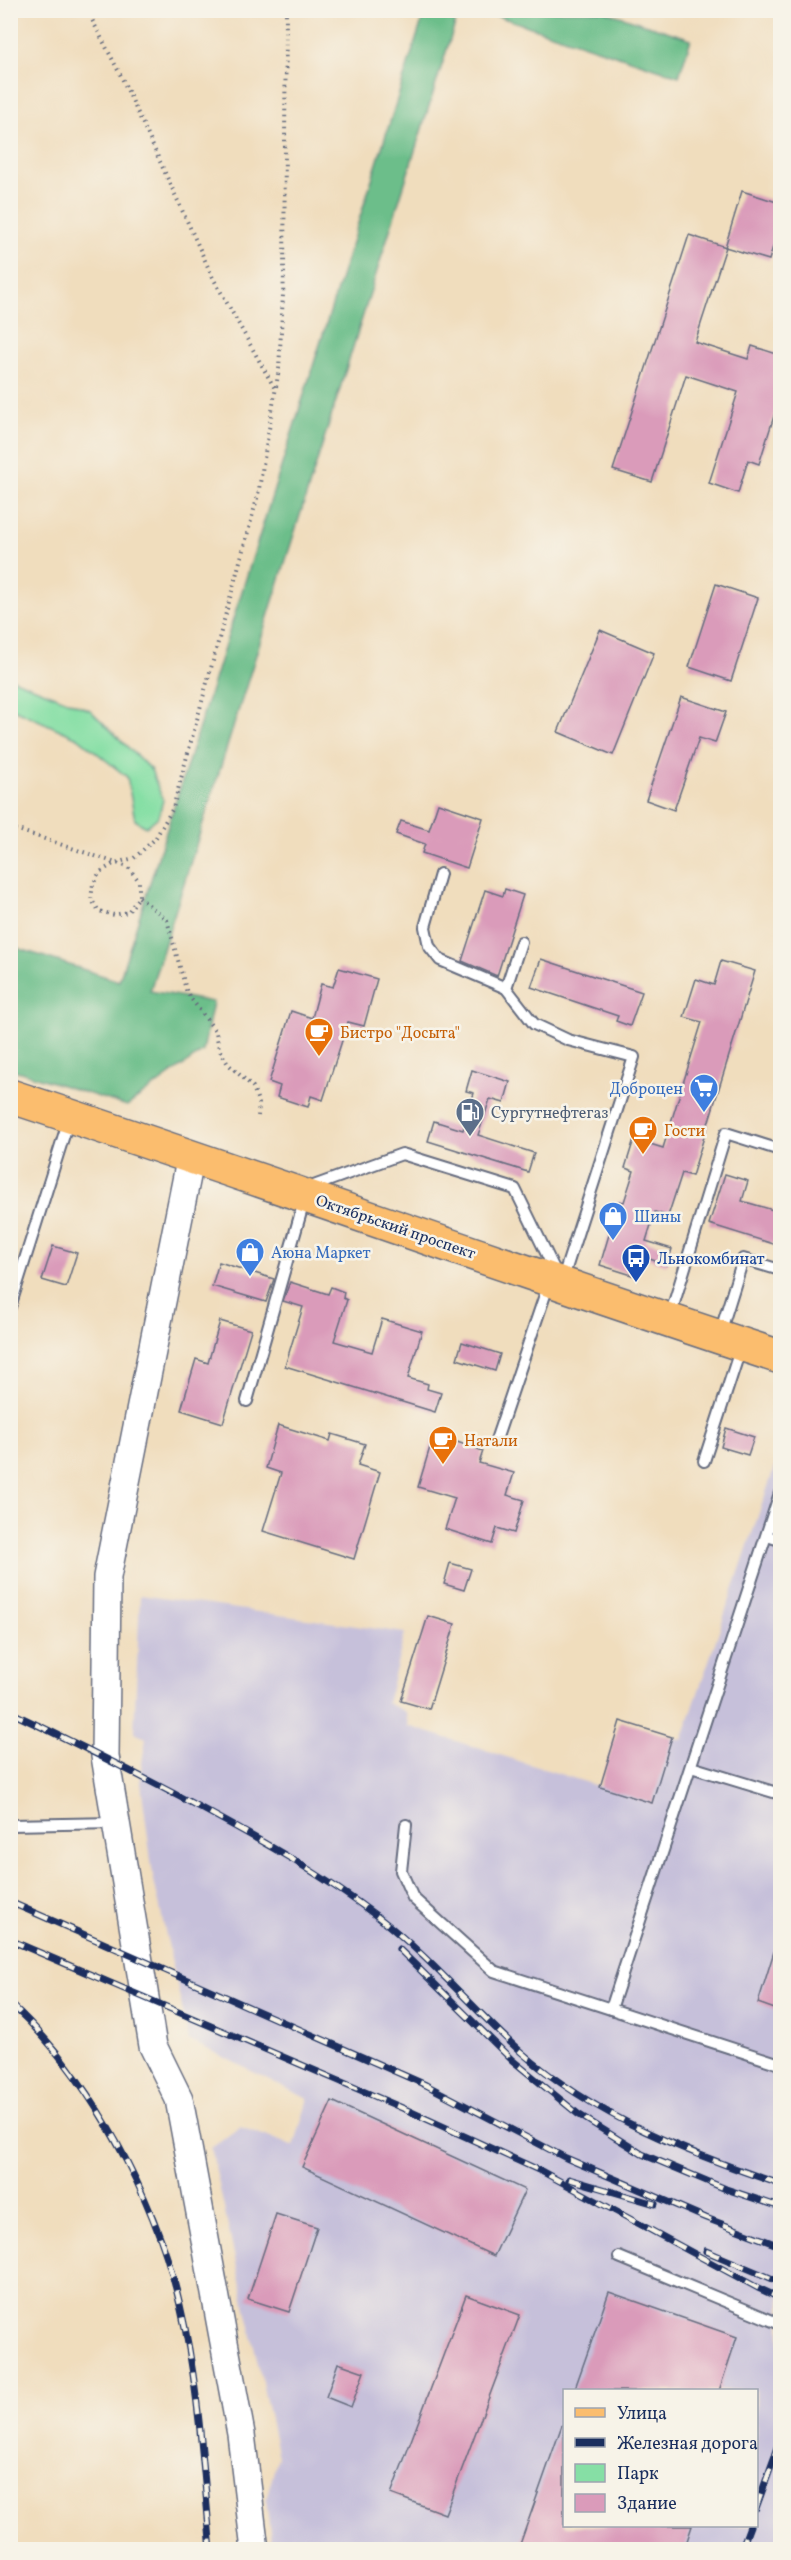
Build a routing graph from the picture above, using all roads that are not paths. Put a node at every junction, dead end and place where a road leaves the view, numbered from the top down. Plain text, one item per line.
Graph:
1 (440, 874) dead end
2 (521, 942) dead end
3 (506, 988) junction
4 (10, 1096) edge
5 (70, 1116) junction
6 (780, 1150) edge
7 (191, 1156) junction
8 (301, 1194) junction
9 (780, 1270) edge
10 (556, 1282) junction
11 (10, 1307) edge
12 (669, 1320) junction
13 (731, 1340) junction
14 (780, 1357) edge
15 (247, 1401) dead end
16 (496, 1440) dead end
17 (704, 1461) dead end
18 (780, 1493) edge
19 (767, 1536) junction
20 (780, 1540) edge
21 (691, 1767) junction
22 (780, 1794) edge
23 (116, 1823) junction
24 (10, 1825) edge
25 (406, 1825) dead end
26 (611, 2009) junction
27 (780, 2064) edge
28 (619, 2257) dead end
29 (780, 2324) edge
30 (255, 2550) edge

1 - 3 lane
2 - 3 lane
3 - 10 lane
4 - 5 main road, Октябрьский проспект
5 - 7 main road, Октябрьский проспект
5 - 11 lane
6 - 12 lane
7 - 8 main road, Октябрьский проспект
7 - 23 street
8 - 10 main road, Октябрьский проспект
8 - 10 lane
8 - 15 lane
9 - 13 lane
10 - 12 main road, Октябрьский проспект
10 - 16 lane
12 - 13 main road, Октябрьский проспект
13 - 14 main road, Октябрьский проспект
13 - 17 lane
18 - 19 lane
19 - 20 lane
19 - 21 lane
21 - 22 lane
21 - 26 lane
23 - 24 lane
23 - 30 street
25 - 26 lane
26 - 27 lane
28 - 29 lane

